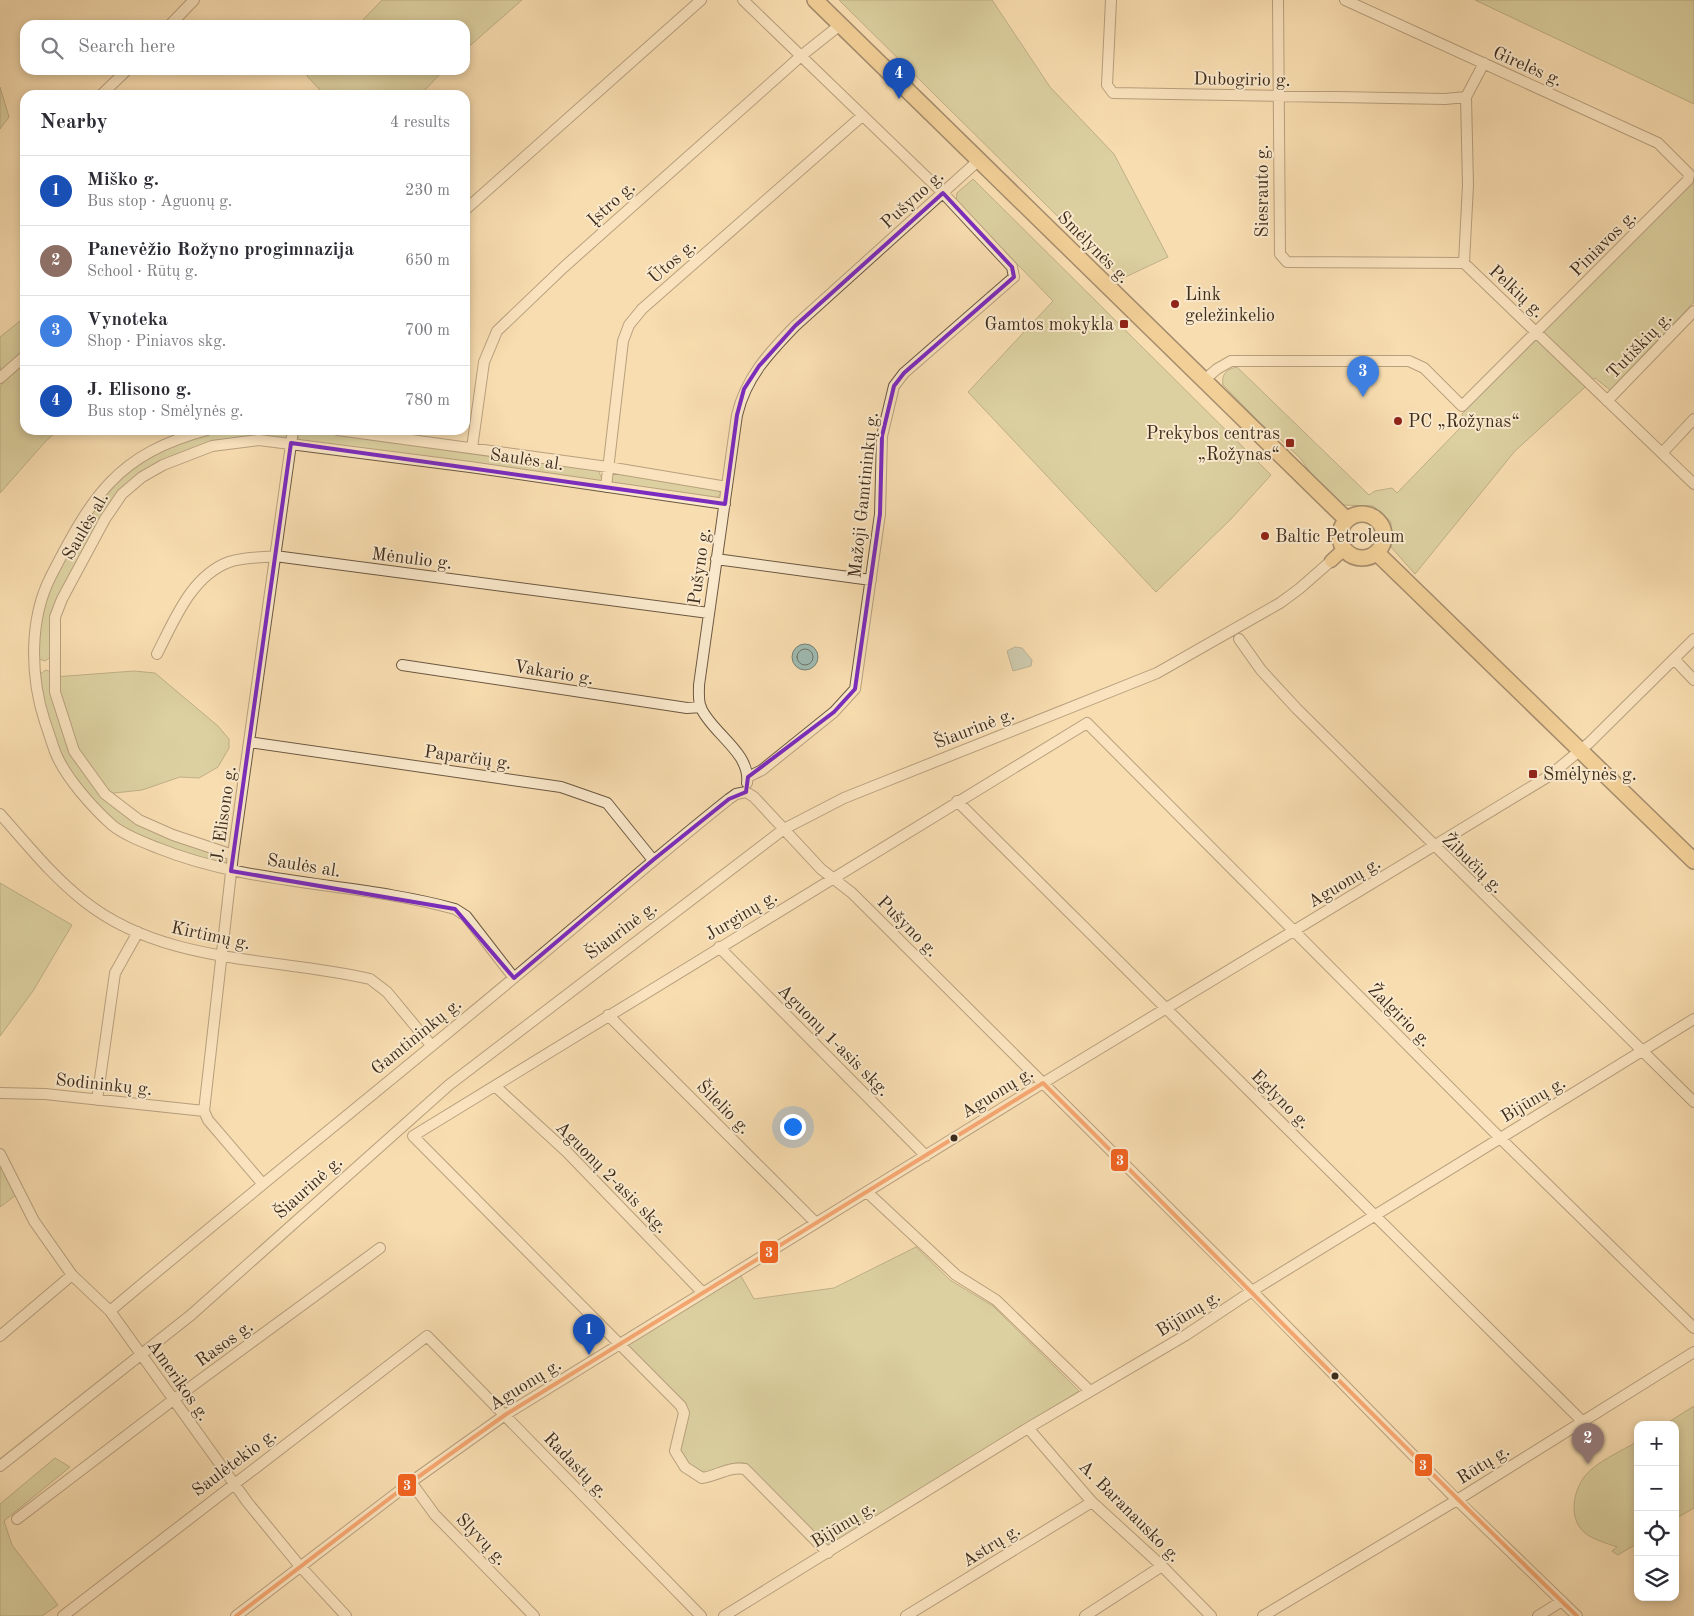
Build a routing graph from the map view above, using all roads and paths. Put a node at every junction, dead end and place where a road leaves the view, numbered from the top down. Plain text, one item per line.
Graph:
1 (194, 0) edge
2 (701, 0) edge
3 (744, 0) edge
4 (815, 0) edge
5 (1111, 0) edge
6 (1278, 0) edge
7 (1345, 0) edge
8 (175, 20) edge
9 (840, 25) junction
10 (801, 56) junction
11 (1484, 63) junction
12 (122, 75) edge
13 (106, 90) edge
14 (1277, 96) junction
15 (1466, 97) junction
16 (862, 116) junction
17 (979, 160) junction
18 (1689, 174) joint
19 (943, 193) junction
20 (470, 206) edge
21 (1464, 263) junction
22 (1694, 311) edge
23 (1537, 332) junction
24 (20, 360) edge
25 (0, 378) edge
26 (1203, 381) junction
27 (1607, 400) junction
28 (1694, 420) edge
29 (192, 435) edge
30 (292, 435) edge
31 (375, 435) edge
32 (291, 443) junction
33 (472, 448) junction
34 (1662, 453) junction
35 (608, 467) junction
36 (1694, 484) edge
37 (606, 487) junction
38 (727, 487) junction
39 (725, 504) junction
40 (1347, 520) junction
41 (1344, 549) junction
42 (1377, 553) junction
43 (275, 556) junction
44 (716, 559) junction
45 (1331, 561) joint
46 (871, 580) junction
47 (709, 613) junction
48 (1239, 639) dead end
49 (1694, 639) edge
50 (157, 654) dead end
51 (1674, 660) junction
52 (402, 665) dead end
53 (34, 666) junction
54 (53, 666) junction
55 (1694, 680) edge
56 (701, 707) junction
57 (1087, 723) joint
58 (249, 742) junction
59 (1580, 751) junction
60 (748, 777) junction
61 (746, 792) junction
62 (957, 801) junction
63 (0, 814) edge
64 (784, 829) junction
65 (1433, 846) junction
66 (233, 855) junction
67 (653, 860) junction
68 (1694, 861) edge
69 (231, 870) junction
70 (834, 878) junction
71 (1294, 931) junction
72 (138, 932) junction
73 (719, 947) junction
74 (222, 956) junction
75 (514, 978) junction
76 (1166, 1007) junction
77 (608, 1015) junction
78 (1694, 1019) edge
79 (431, 1045) junction
80 (1643, 1052) junction
81 (1043, 1083) junction
82 (495, 1086) junction
83 (0, 1093) edge
84 (97, 1100) junction
85 (1694, 1102) edge
86 (204, 1111) junction
87 (1500, 1138) junction
88 (0, 1154) edge
89 (926, 1156) junction
90 (262, 1183) junction
91 (867, 1192) junction
92 (1376, 1217) junction
93 (816, 1223) junction
94 (380, 1248) dead end
95 (72, 1275) junction
96 (1252, 1291) junction
97 (703, 1293) junction
98 (110, 1311) junction
99 (1694, 1328) edge
100 (0, 1336) edge
101 (427, 1336) joint
102 (620, 1345) junction
103 (1694, 1352) edge
104 (143, 1355) junction
105 (1090, 1391) junction
106 (173, 1400) junction
107 (505, 1415) junction
108 (1582, 1421) junction
109 (1028, 1428) junction
110 (0, 1466) edge
111 (411, 1482) junction
112 (233, 1483) junction
113 (1457, 1500) junction
114 (1092, 1502) junction
115 (17, 1519) dead end
116 (828, 1553) junction
117 (300, 1565) junction
118 (1162, 1566) junction
119 (1562, 1601) junction
120 (63, 1616) edge
121 (236, 1616) edge
122 (346, 1616) edge
123 (534, 1616) edge
124 (701, 1616) edge
125 (724, 1616) edge
126 (906, 1616) edge
127 (1085, 1616) edge
128 (1211, 1616) edge
129 (1263, 1616) edge
130 (1538, 1616) edge
131 (1577, 1616) edge

1 - 8 street
2 - 20 street
3 - 10 street, Mažoji Gamtininkų g.
4 - 9 highway, Smėlynės g.
5 - 14 street, Dubogirio g.
6 - 14 street, Siesrauto g.
7 - 11 street, Girelės g.
9 - 10 street, Įstro g.
9 - 17 highway, Smėlynės g.
10 - 16 street, Mažoji Gamtininkų g.
10 - 33 street, Įstro g.
11 - 15 street, Pelkių g.
11 - 18 street, Girelės g.
12 - 13 street
14 - 15 street, Dubogirio g.
14 - 21 street, Siesrauto g.
15 - 21 street, Pelkių g.
16 - 19 street, Mažoji Gamtininkų g.
16 - 35 street, Ūtos g.
17 - 19 street, Pušyno g.
17 - 26 highway, Smėlynės g.
18 - 23 street, Piniavos g.
19 - 38 street, Pušyno g.
19 - 46 street, Mažoji Gamtininkų g.
21 - 23 street, Pelkių g.
22 - 27 street, Tutiškių g.
23 - 26 street, Piniavos g.
23 - 27 street, Pelkių g.
24 - 25 street
26 - 40 highway, Smėlynės g.
27 - 34 street, Pelkių g.
28 - 34 street
29 - 53 street, Saulės al.
30 - 32 street, J. Elisono g.
31 - 33 street, Saulės al.
32 - 37 street, Saulės al.
32 - 43 street, J. Elisono g.
32 - 54 street, Saulės al.
33 - 35 street, Saulės al.
34 - 36 street, Pelkių g.
35 - 37 street, Ūtos g.
35 - 38 street, Saulės al.
37 - 39 street, Saulės al.
38 - 39 street, Pušyno g.
39 - 44 street, Pušyno g.
40 - 41 highway
40 - 42 highway
41 - 42 highway
41 - 45 main road, Šiaurinė g.
42 - 59 highway
43 - 47 street, Mėnulio g.
43 - 50 street, Mėnulio g.
43 - 58 street, J. Elisono g.
44 - 46 street
44 - 47 street, Pušyno g.
45 - 64 street, Šiaurinė g.
46 - 60 street, Mažoji Gamtininkų g.
47 - 56 street, Pušyno g.
48 - 65 street, Žibučių g.
49 - 51 street, Aguonų g.
51 - 55 street
51 - 59 street, Aguonų g.
52 - 56 street, Vakario g.
53 - 54 street
53 - 69 street, Saulės al.
54 - 66 street, Saulės al.
56 - 60 street
57 - 62 street, Jurginų g.
57 - 71 street, Žalgirio g.
58 - 66 street, J. Elisono g.
58 - 67 street, Paparčių g.
59 - 65 street, Aguonų g.
59 - 68 highway
60 - 61 street
61 - 64 street, Pušyno g.
61 - 67 street, Gamtininkų g.
62 - 70 street, Jurginų g.
62 - 76 street, Eglyno g.
63 - 72 street, Kirtimų g.
64 - 70 street, Pušyno g.
64 - 104 street, Šiaurinė g.
65 - 71 street, Aguonų g.
65 - 80 street, Žibučių g.
66 - 69 street, J. Elisono g.
67 - 75 street, Gamtininkų g.
69 - 74 street, J. Elisono g.
69 - 75 street, Saulės al.
70 - 73 street, Jurginų g.
70 - 81 street, Pušyno g.
71 - 76 street, Aguonų g.
71 - 87 street, Žalgirio g.
72 - 74 street, Kirtimų g.
72 - 84 street
73 - 77 street, Jurginų g.
73 - 89 street, Aguonų 1-asis skg.
74 - 79 street, Kirtimų g.
74 - 86 street, J. Elisono g.
75 - 79 street, Gamtininkų g.
76 - 81 street, Aguonų g.
76 - 92 street, Eglyno g.
77 - 82 street, Jurginų g.
77 - 93 street, Šilelio g.
78 - 80 street, Bijūnų g.
79 - 90 street, Gamtininkų g.
80 - 85 street, Žibučių g.
80 - 87 street, Bijūnų g.
81 - 89 street, Aguonų g.
81 - 96 street, Pušyno g.
82 - 97 street, Aguonų 2-asis skg.
82 - 102 street, Jurginų g.
83 - 84 street, Sodininkų g.
84 - 86 street, Sodininkų g.
86 - 90 street
87 - 92 street, Bijūnų g.
87 - 99 street, Žalgirio g.
88 - 95 street, Amerikos g.
89 - 91 street, Aguonų g.
90 - 98 street, Gamtininkų g.
91 - 93 street, Aguonų g.
91 - 105 street
92 - 96 street, Bijūnų g.
92 - 108 street, Eglyno g.
93 - 97 street, Aguonų g.
94 - 106 street, Rasos g.
95 - 98 street, Amerikos g.
95 - 100 street
96 - 105 street, Bijūnų g.
96 - 113 street, Pušyno g.
97 - 102 street, Aguonų g.
98 - 104 street, Amerikos g.
101 - 107 street, Radastų g.
101 - 112 street, Saulėtekio g.
102 - 107 street, Aguonų g.
102 - 116 street
103 - 108 street, Rūtų g.
104 - 106 street, Amerikos g.
104 - 110 street, Šiaurinė g.
105 - 109 street, Bijūnų g.
106 - 112 street, Amerikos g.
106 - 115 street, Rasos g.
107 - 111 street, Aguonų g.
107 - 124 street, Radastų g.
108 - 113 street, Rūtų g.
109 - 114 street, A. Baranausko g.
109 - 116 street, Bijūnų g.
111 - 117 street, Aguonų g.
111 - 123 street, Slyvų g.
112 - 117 street, Amerikos g.
112 - 120 street, Saulėtekio g.
113 - 119 street, Pušyno g.
113 - 129 street, Rūtų g.
114 - 118 street, A. Baranausko g.
114 - 126 street, Astrų g.
116 - 125 street, Bijūnų g.
117 - 121 street, Aguonų g.
117 - 122 street, Amerikos g.
118 - 127 street
118 - 128 street, A. Baranausko g.
119 - 130 street
119 - 131 street, Pušyno g.

